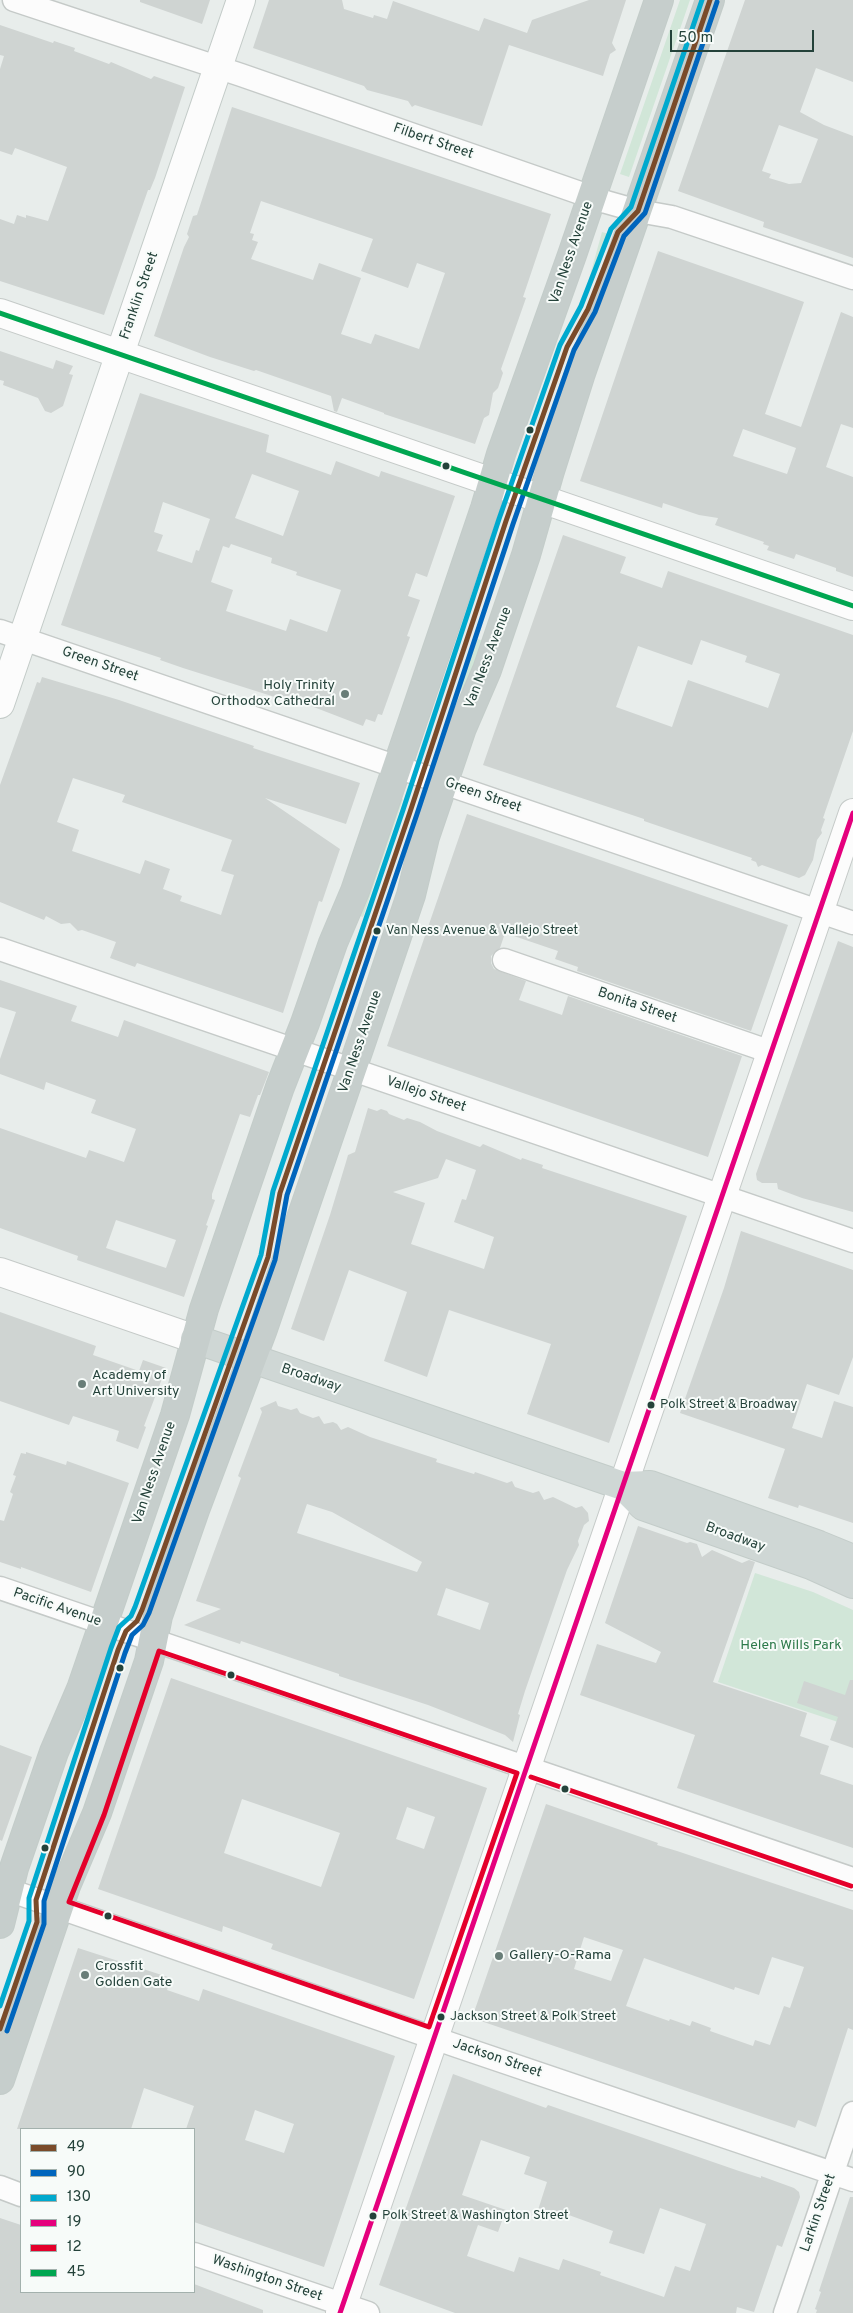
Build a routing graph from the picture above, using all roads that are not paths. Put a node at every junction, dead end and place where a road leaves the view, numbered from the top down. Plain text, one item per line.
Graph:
1 (14, 0) edge
2 (241, 0) edge
3 (659, 0) edge
4 (710, 0) edge
5 (218, 68) junction
6 (592, 196) junction
7 (638, 211) junction
8 (853, 278) edge
9 (0, 313) edge
10 (120, 354) junction
11 (492, 482) junction
12 (543, 499) junction
13 (853, 606) edge
14 (11, 635) edge
15 (0, 704) edge
16 (397, 767) junction
17 (444, 783) junction
18 (853, 813) edge
19 (819, 912) junction
20 (853, 923) edge
21 (0, 949) edge
22 (504, 960) dead end
23 (294, 1050) junction
24 (771, 1052) junction
25 (351, 1070) junction
26 (722, 1196) junction
27 (853, 1241) edge
28 (0, 1272) edge
29 (195, 1339) junction
30 (252, 1359) junction
31 (623, 1486) junction
32 (853, 1559) edge
33 (853, 1584) edge
34 (0, 1588) edge
35 (103, 1624) junction
36 (153, 1641) junction
37 (526, 1768) junction
38 (853, 1880) edge
39 (5, 1888) edge
40 (59, 1907) junction
41 (0, 1924) edge
42 (434, 2038) junction
43 (0, 2080) edge
44 (853, 2113) edge
45 (843, 2177) edge
46 (0, 2187) edge
47 (20, 2195) edge
48 (195, 2254) edge
49 (341, 2309) edge
50 (368, 2313) edge
51 (785, 2313) edge

1 - 5 street, Filbert Street
2 - 5 street, Franklin Street
3 - 6 highway, Van Ness Avenue
4 - 7 highway, Van Ness Avenue
5 - 6 street, Filbert Street
5 - 10 street, Franklin Street
6 - 7 street, Filbert Street
6 - 11 highway, Van Ness Avenue
7 - 8 street, Filbert Street
7 - 12 highway, Van Ness Avenue
9 - 10 street
10 - 11 street
10 - 14 street, Franklin Street
11 - 12 street
11 - 16 highway, Van Ness Avenue
12 - 13 street
12 - 17 highway, Van Ness Avenue
14 - 15 street, Franklin Street
14 - 16 street, Green Street
16 - 17 street, Green Street
16 - 23 highway, Van Ness Avenue
17 - 19 street, Green Street
17 - 25 highway, Van Ness Avenue
18 - 19 street
19 - 20 street, Green Street
19 - 24 street
21 - 23 street, Vallejo Street
22 - 24 street, Bonita Street
23 - 25 street, Vallejo Street
23 - 29 highway, Van Ness Avenue
24 - 26 street
25 - 26 street, Vallejo Street
25 - 30 highway, Van Ness Avenue
26 - 27 street, Vallejo Street
26 - 31 street
28 - 29 street, Broadway
29 - 30 main road, Broadway
29 - 35 highway, Van Ness Avenue
30 - 31 main road, Broadway
30 - 36 highway, Van Ness Avenue
31 - 32 main road, Broadway
31 - 33 main road, Broadway
31 - 37 street
34 - 35 street, Pacific Avenue
35 - 36 street, Pacific Avenue
35 - 39 highway, Van Ness Avenue
36 - 37 street, Pacific Avenue
36 - 40 highway, Van Ness Avenue
37 - 38 street, Pacific Avenue
37 - 42 street
39 - 40 street, Jackson Street
39 - 41 highway, Van Ness Avenue
40 - 42 street, Jackson Street
40 - 43 highway, Van Ness Avenue
42 - 45 street, Jackson Street
42 - 49 street
44 - 45 street, Larkin Street
45 - 51 street, Larkin Street
46 - 47 street
48 - 49 street, Washington Street
49 - 50 street, Washington Street

